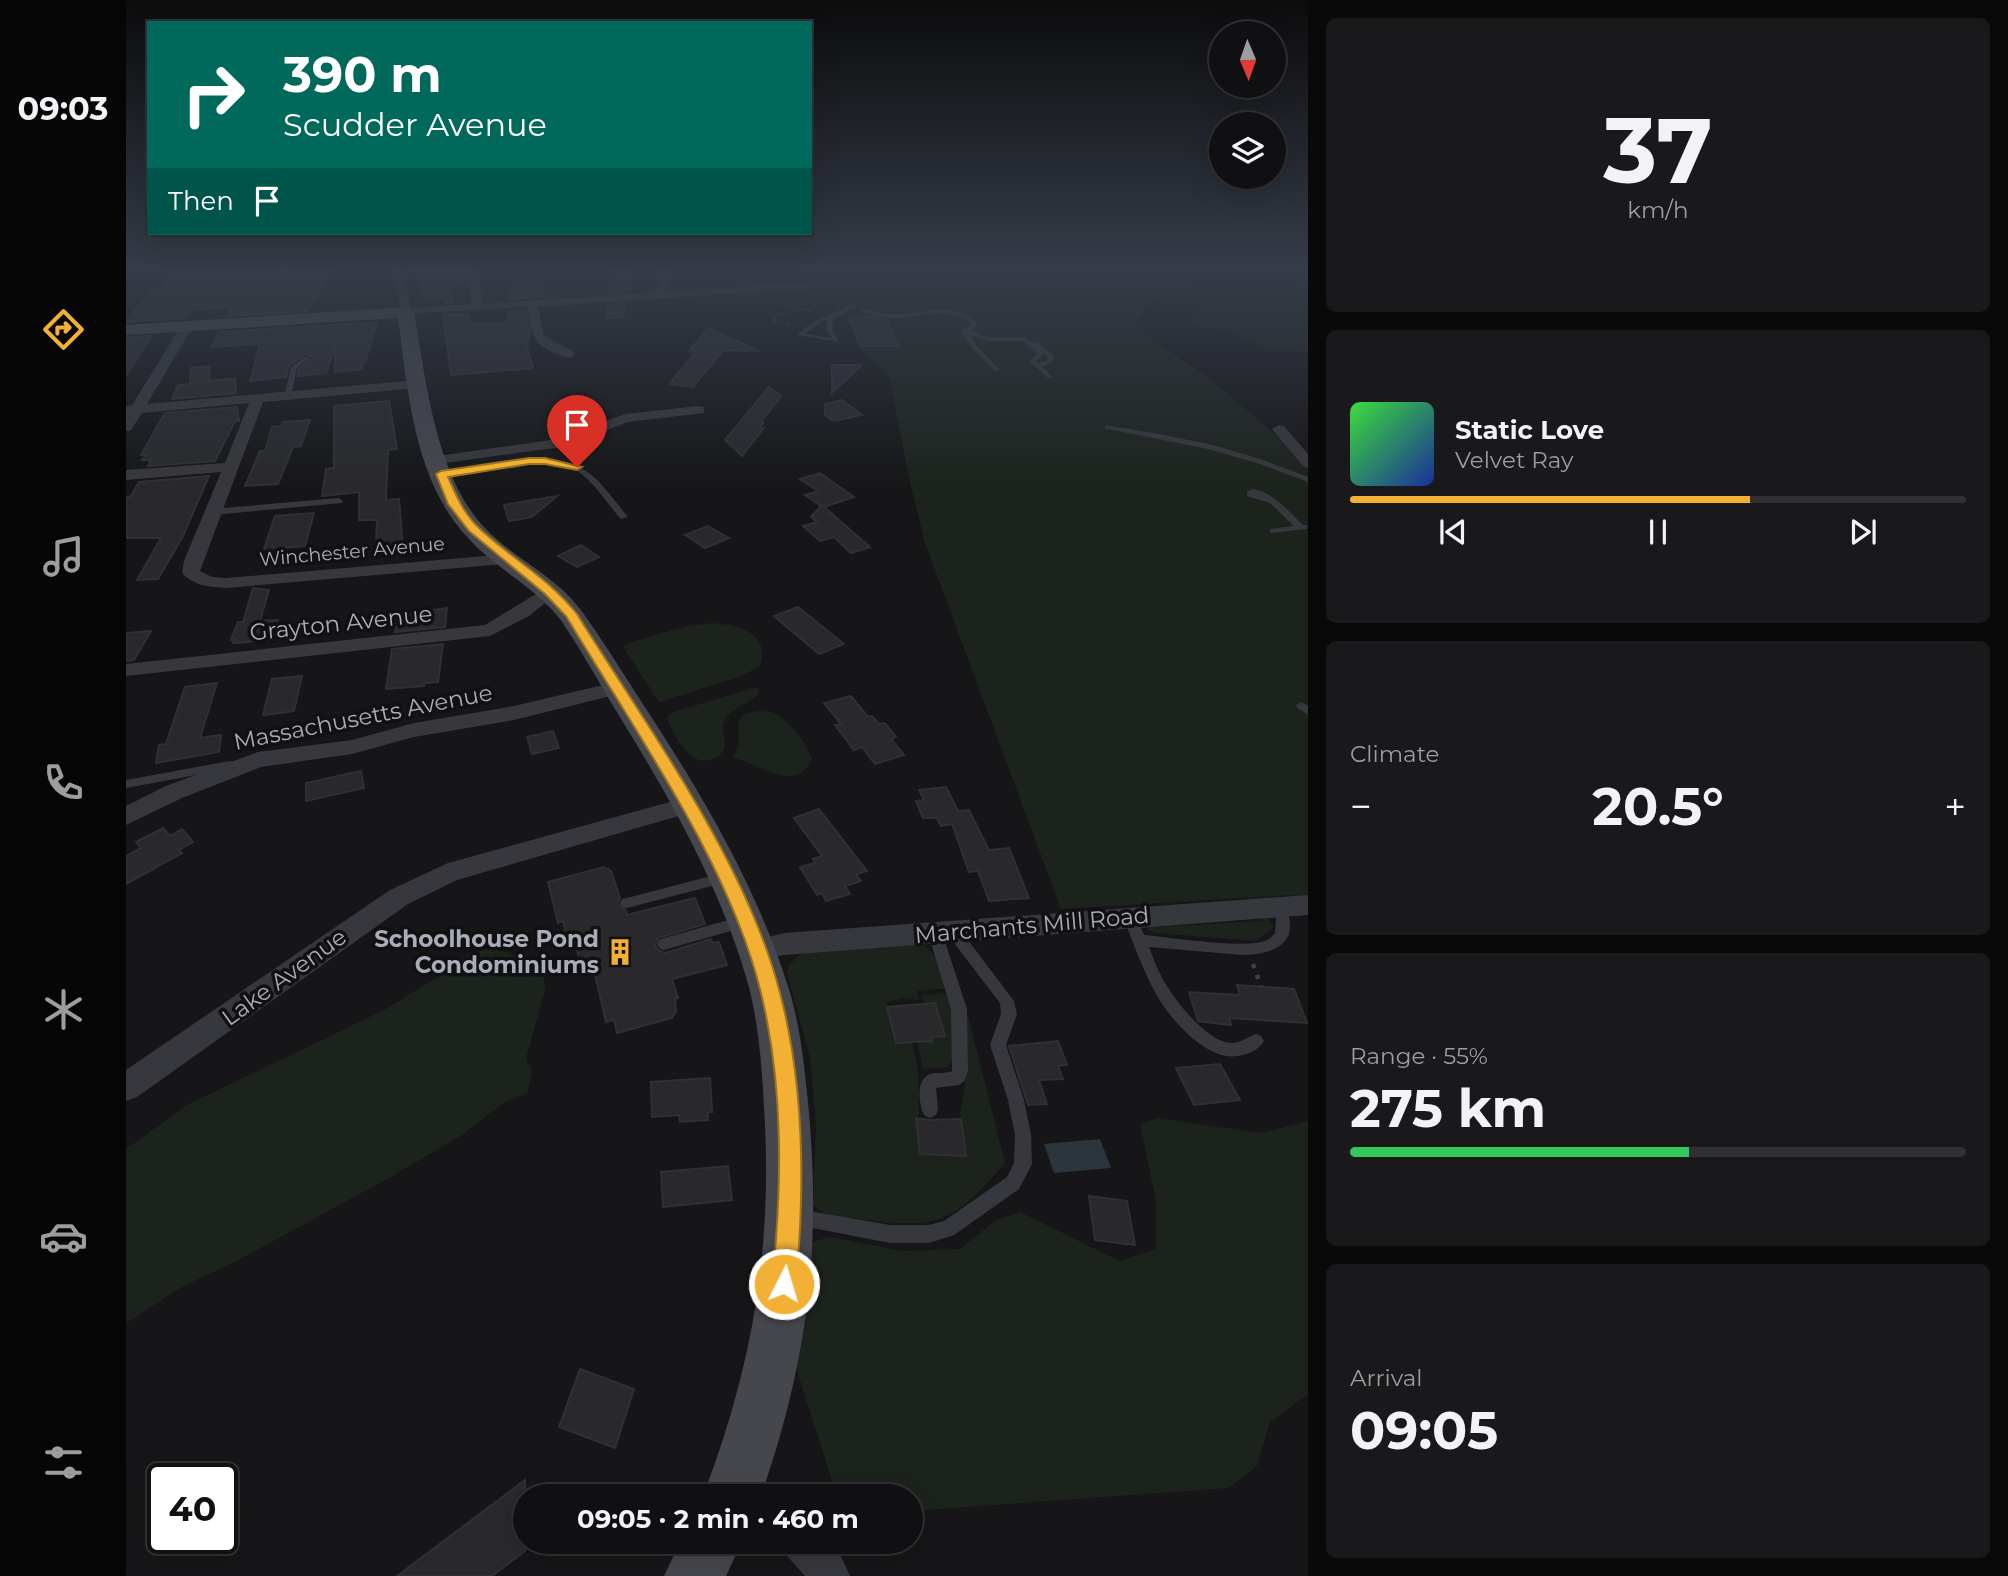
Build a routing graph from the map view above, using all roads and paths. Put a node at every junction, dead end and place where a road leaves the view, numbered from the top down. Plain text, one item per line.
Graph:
1 (177, 342) edge
2 (411, 342) edge
3 (539, 342) edge
4 (971, 342) edge
5 (1028, 342) edge
6 (1033, 342) edge
7 (569, 354) dead end
8 (307, 358) dead end
9 (1039, 365) junction
10 (997, 370) dead end
11 (1050, 377) dead end
12 (417, 384) junction
13 (287, 396) junction
14 (258, 398) junction
15 (132, 409) edge
16 (699, 410) dead end
17 (126, 427) edge
18 (1108, 428) dead end
19 (1279, 429) dead end
20 (1308, 464) edge
21 (228, 467) junction
22 (439, 467) junction
23 (126, 475) edge
24 (1308, 480) edge
25 (598, 491) joint
26 (1273, 500) dead end
27 (339, 501) dead end
28 (212, 512) junction
29 (624, 517) dead end
30 (1304, 527) edge
31 (1273, 531) dead end
32 (509, 559) junction
33 (550, 591) junction
34 (126, 670) edge
35 (616, 688) junction
36 (258, 760) junction
37 (126, 784) edge
38 (688, 805) junction
39 (126, 816) edge
40 (726, 877) junction
41 (627, 903) dead end
42 (1308, 905) edge
43 (1279, 907) junction
44 (1135, 928) junction
45 (944, 932) junction
46 (752, 936) junction
47 (664, 944) dead end
48 (1248, 949) junction
49 (1261, 987) dead end
50 (1256, 1041) dead end
51 (126, 1087) edge
52 (930, 1110) dead end
53 (791, 1217) junction
54 (740, 1484) edge
55 (706, 1554) edge
56 (812, 1554) edge
57 (694, 1576) edge
58 (829, 1576) edge

1 - 15 street
2 - 12 street
3 - 7 street
4 - 10 lane
5 - 9 lane
6 - 9 lane
8 - 13 lane
9 - 11 lane
12 - 13 street
12 - 22 street
13 - 14 street
14 - 15 street
14 - 21 street
15 - 17 street
16 - 22 street
18 - 24 lane
19 - 20 street
21 - 23 street
21 - 28 street
22 - 25 lane
22 - 32 street
25 - 29 lane
26 - 30 lane
27 - 28 lane
28 - 32 street, Winchester Avenue
30 - 31 lane
32 - 33 street
33 - 34 street, Grayton Avenue
33 - 35 street
35 - 36 street, Massachusetts Avenue
35 - 38 street
36 - 37 lane
36 - 39 street, Massachusetts Avenue
38 - 40 street
38 - 51 street, Lake Avenue
40 - 41 lane
40 - 46 street
42 - 43 street, Marchants Mill Road
43 - 44 street, Marchants Mill Road
43 - 48 lane
44 - 45 street, Marchants Mill Road
44 - 48 lane
44 - 50 lane
45 - 46 street, Marchants Mill Road
45 - 52 lane
45 - 53 lane
46 - 47 lane
46 - 53 street
48 - 49 path
53 - 54 street
55 - 57 street
56 - 58 street

